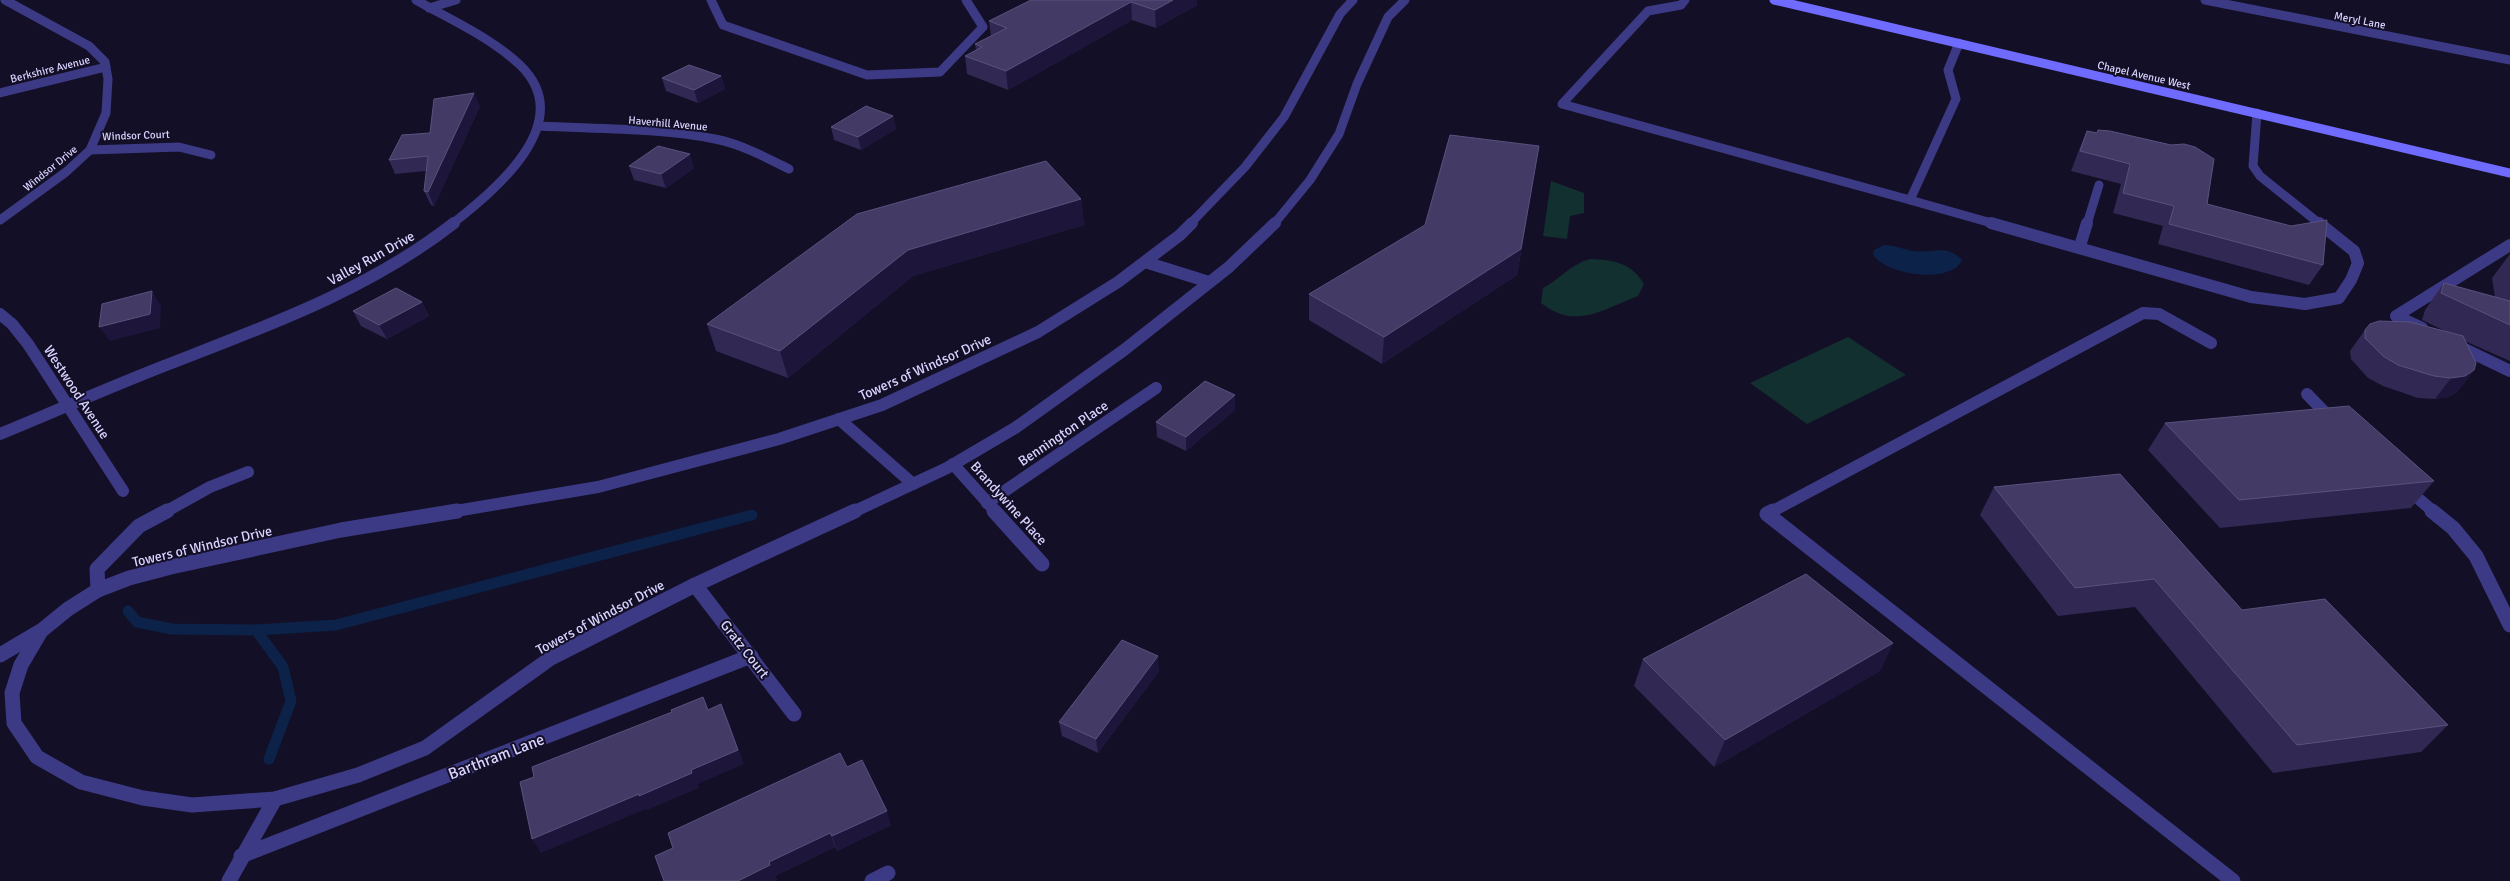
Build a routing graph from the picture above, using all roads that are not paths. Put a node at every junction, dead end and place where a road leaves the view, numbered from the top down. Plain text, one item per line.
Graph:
1 (5, 0) edge
2 (416, 0) edge
3 (456, 0) edge
4 (712, 0) edge
5 (966, 0) edge
6 (1353, 0) edge
7 (1405, 0) edge
8 (1685, 0) edge
9 (1774, 0) edge
10 (2205, 0) edge
11 (429, 8) junction
12 (1959, 43) junction
13 (2510, 60) edge
14 (106, 67) junction
15 (0, 93) edge
16 (2257, 113) junction
17 (539, 126) junction
18 (90, 150) junction
19 (211, 155) dead end
20 (789, 169) dead end
21 (2510, 173) edge
22 (2099, 185) dead end
23 (1910, 200) junction
24 (0, 220) edge
25 (2510, 245) edge
26 (2080, 246) junction
27 (1145, 262) junction
28 (1209, 282) junction
29 (0, 314) edge
30 (2431, 333) edge
31 (2449, 341) edge
32 (2211, 342) dead end
33 (2510, 371) edge
34 (1156, 388) dead end
35 (2307, 394) dead end
36 (70, 406) junction
37 (840, 419) junction
38 (2344, 432) edge
39 (0, 434) edge
40 (953, 464) junction
41 (248, 472) dead end
42 (2394, 477) edge
43 (912, 484) junction
44 (124, 491) dead end
45 (987, 503) junction
46 (1042, 564) dead end
47 (695, 585) junction
48 (98, 590) junction
49 (2510, 625) edge
50 (41, 631) junction
51 (0, 655) edge
52 (752, 656) junction
53 (794, 714) dead end
54 (275, 799) junction
55 (241, 856) junction
56 (888, 873) dead end
57 (228, 881) edge
58 (872, 881) edge
59 (2233, 881) edge

1 - 14 street
2 - 11 street, Valley Run Drive
3 - 11 street
4 - 5 street
6 - 27 street, Towers of Windsor Drive
7 - 28 street, Towers of Windsor Drive
8 - 23 street
9 - 12 main road, Chapel Avenue West
10 - 13 street, Meryl Lane
11 - 17 street, Valley Run Drive
12 - 16 main road, Chapel Avenue West
12 - 23 street
14 - 15 street, Berkshire Avenue
14 - 18 street, Windsor Drive
16 - 21 main road, Chapel Avenue West
16 - 26 street
17 - 20 street, Haverhill Avenue
17 - 36 street, Valley Run Drive
18 - 19 street, Windsor Court
18 - 24 street, Windsor Drive
22 - 26 street
23 - 26 street
25 - 30 street
27 - 28 street
27 - 37 street, Towers of Windsor Drive
28 - 40 street, Towers of Windsor Drive
29 - 36 street, Westwood Avenue
31 - 33 street
32 - 59 street
34 - 45 street, Bennington Place
35 - 38 street
36 - 39 street, Valley Run Drive
36 - 44 street, Westwood Avenue
37 - 43 street
37 - 48 street, Towers of Windsor Drive
40 - 43 street, Towers of Windsor Drive
40 - 45 street, Brandywine Place
41 - 48 street
42 - 49 street
43 - 47 street, Towers of Windsor Drive
45 - 46 street, Brandywine Place
47 - 52 street, Gratz Court
47 - 54 street, Towers of Windsor Drive
48 - 50 street, Towers of Windsor Drive
50 - 51 street
50 - 54 street, Towers of Windsor Drive
52 - 53 street, Gratz Court
52 - 55 street, Barthram Lane
54 - 55 street
55 - 57 street
56 - 58 street

